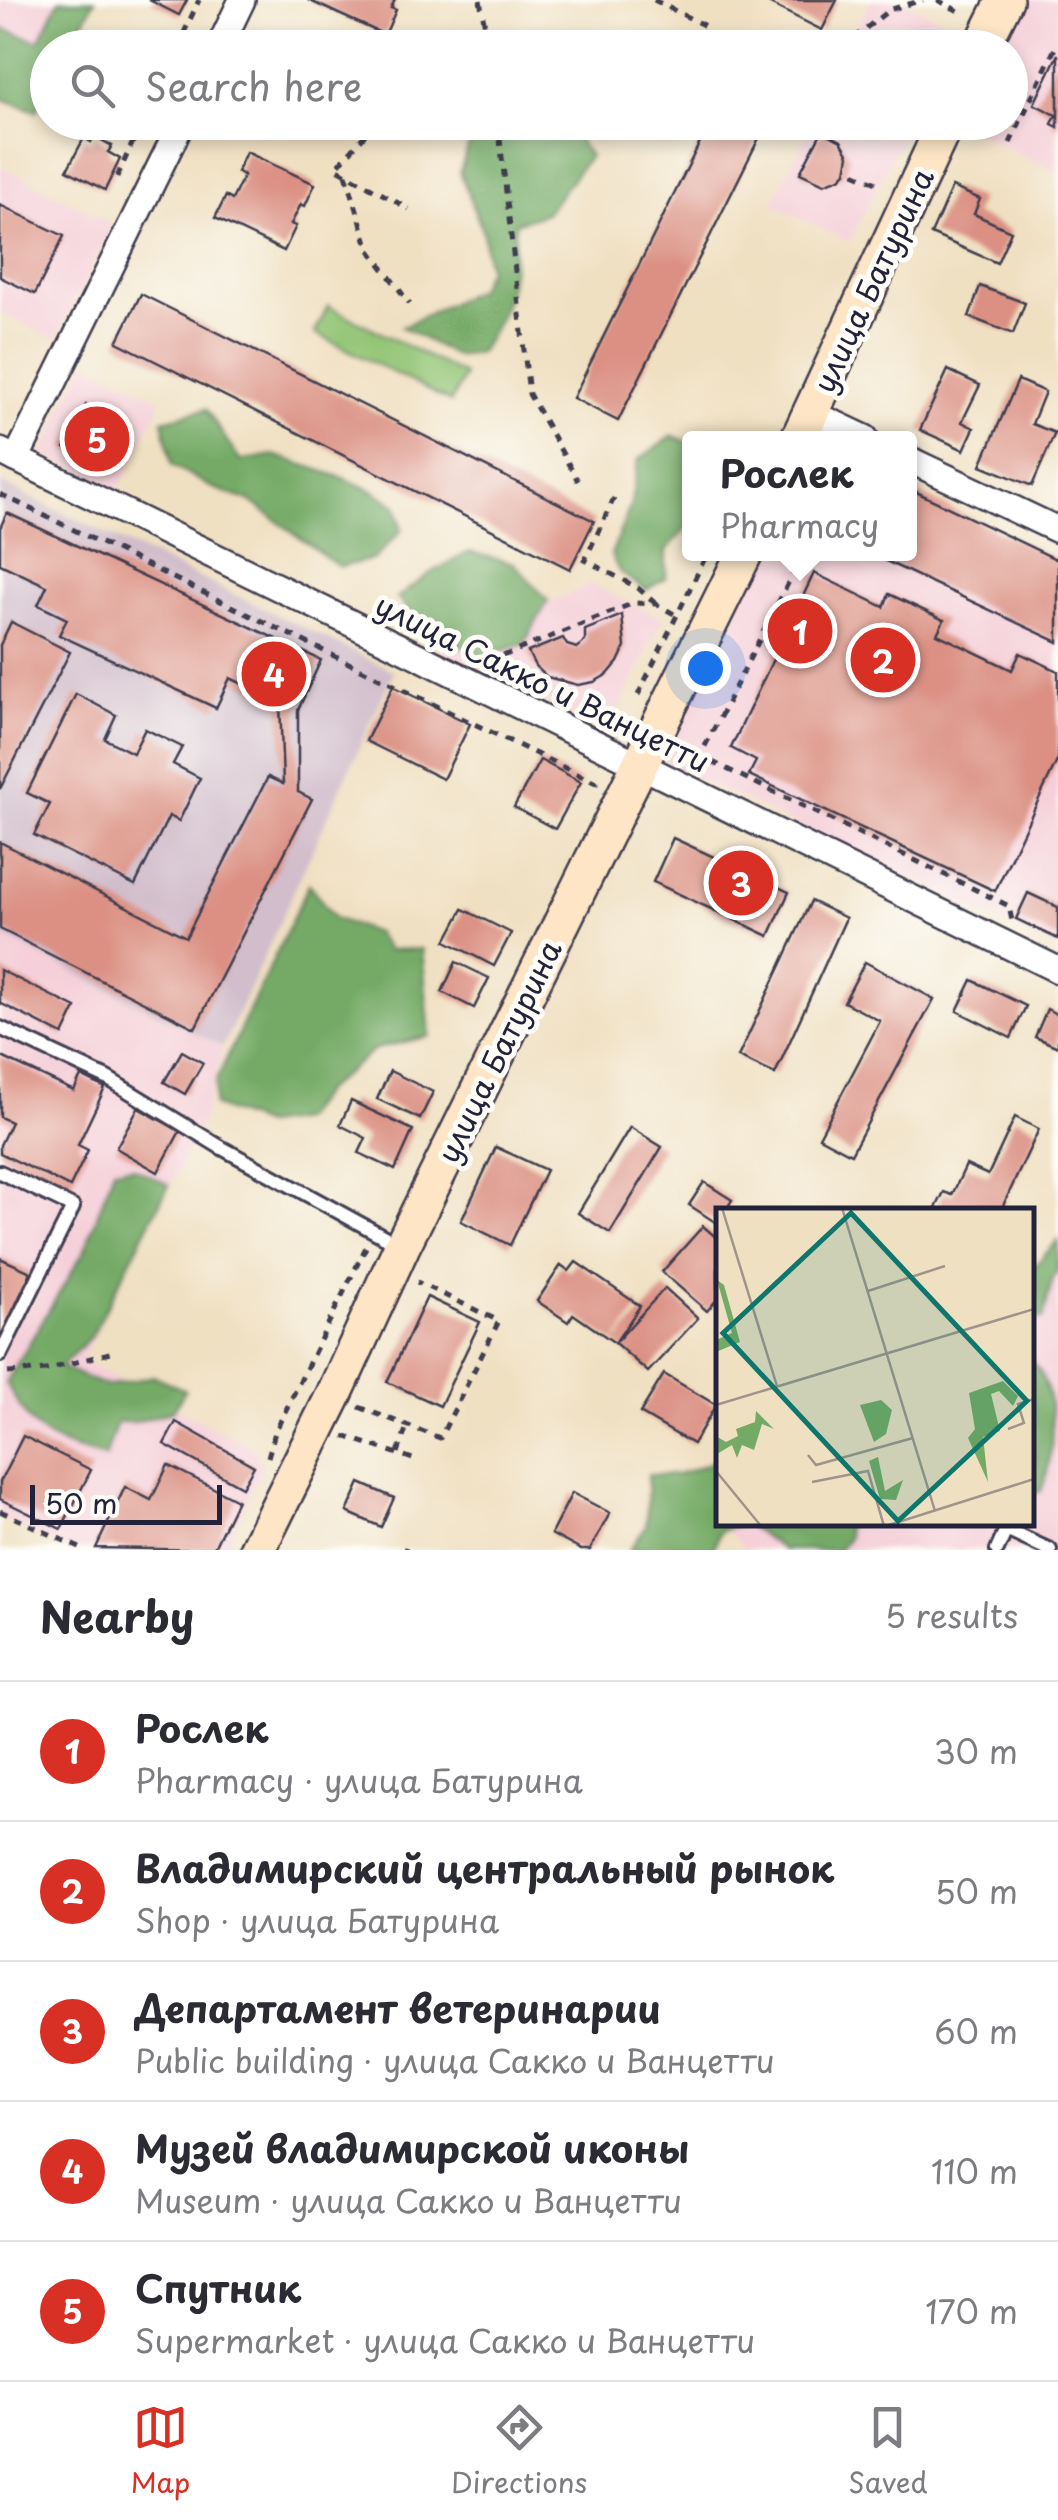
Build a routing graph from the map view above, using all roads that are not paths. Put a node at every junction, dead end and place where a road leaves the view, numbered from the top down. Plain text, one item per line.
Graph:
1 (242, 0) edge
2 (1006, 0) edge
3 (227, 30) edge
4 (991, 30) edge
5 (173, 140) edge
6 (938, 140) edge
7 (806, 426) edge
8 (8, 455) edge
9 (917, 463) edge
10 (1058, 530) edge
11 (741, 561) edge
12 (654, 760) junction
13 (1058, 970) edge
14 (0, 1028) edge
15 (0, 1172) edge
16 (384, 1257) junction
17 (0, 1355) edge
18 (257, 1550) edge
19 (997, 1550) edge
20 (1050, 1550) edge

1 - 3 street
2 - 4 main road
5 - 8 street
6 - 7 main road, улица Батурина
8 - 12 street, улица Сакко и Ванцетти
9 - 10 street
11 - 12 main road, улица Батурина
12 - 13 street, улица Сакко и Ванцетти
12 - 16 main road, улица Батурина
14 - 16 lane
15 - 17 lane
16 - 18 main road, улица Батурина
19 - 20 lane

